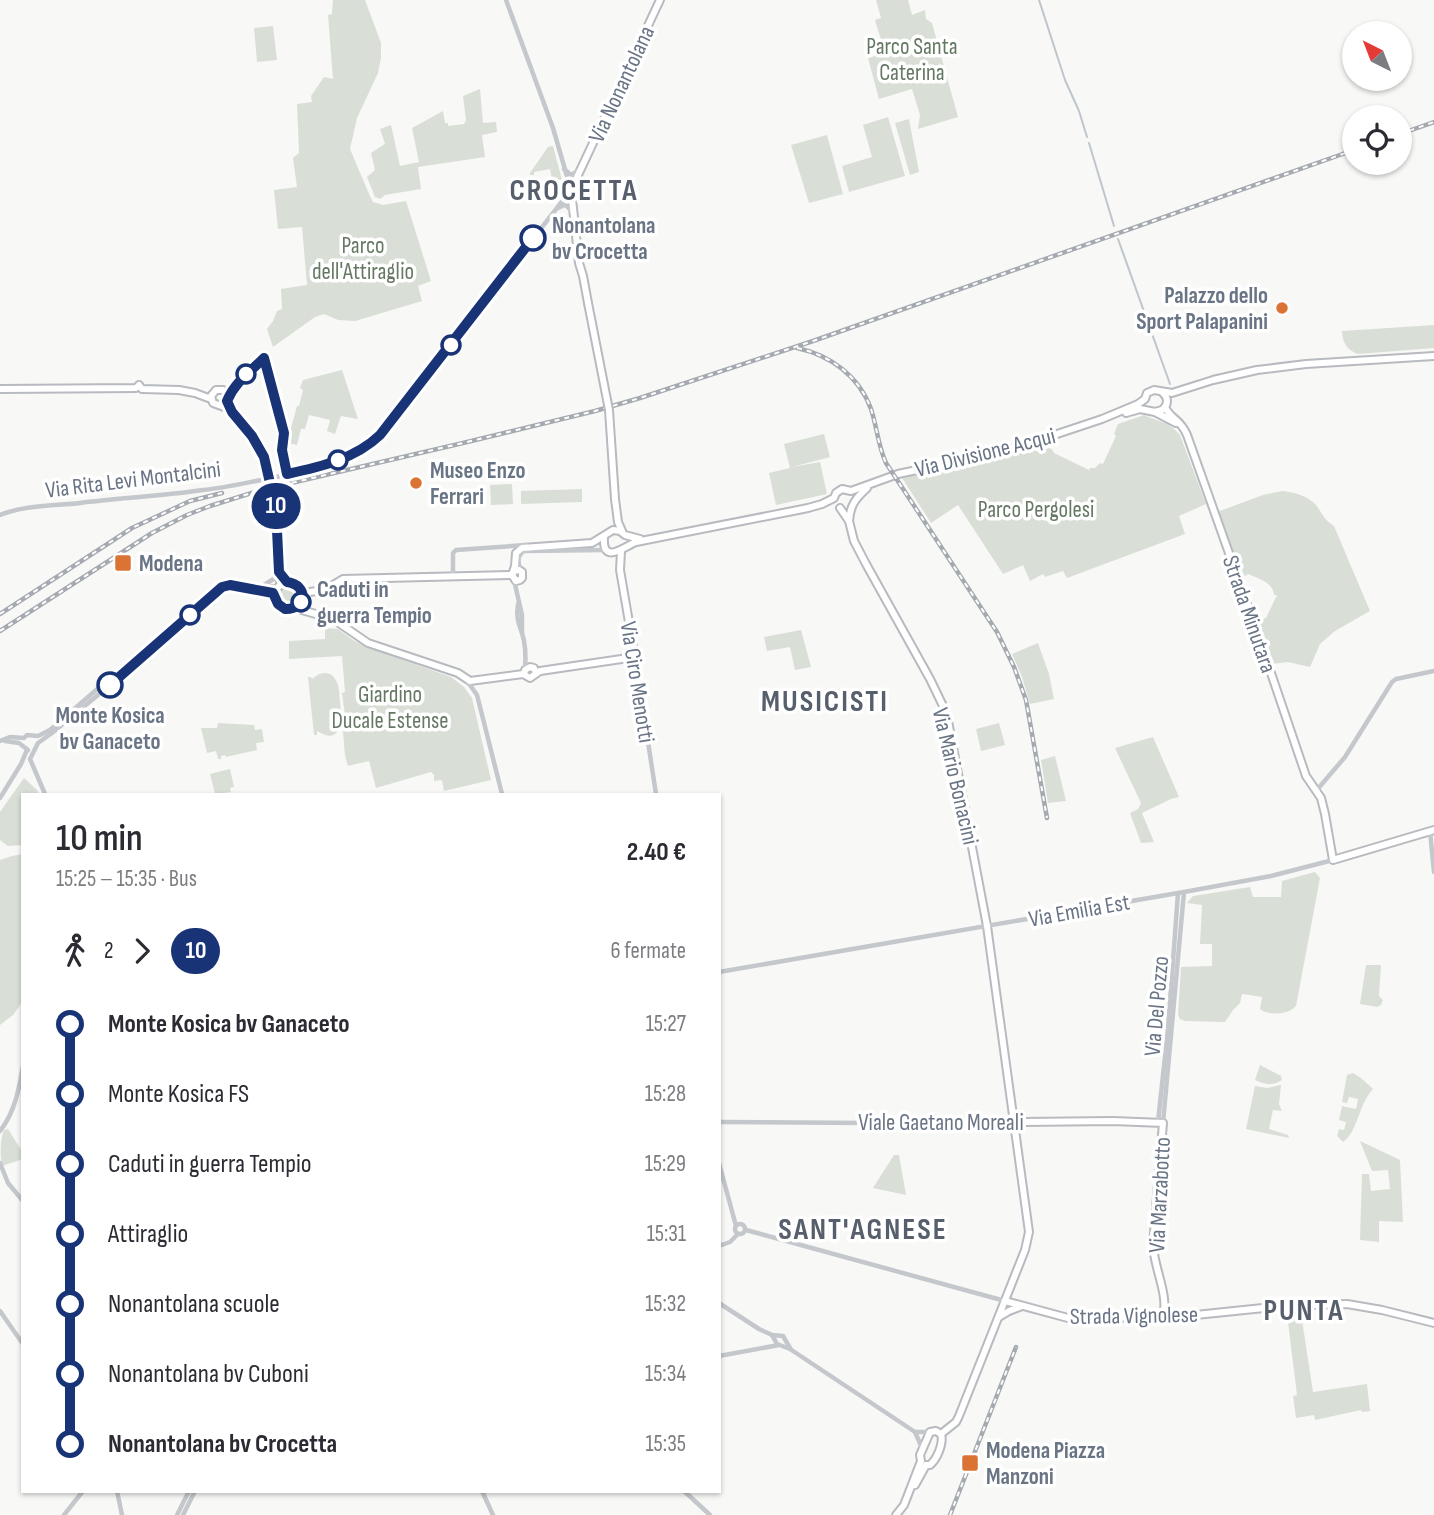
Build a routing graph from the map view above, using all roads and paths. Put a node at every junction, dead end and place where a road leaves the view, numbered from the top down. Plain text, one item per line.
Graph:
1 (506, 0) edge
2 (660, 0) edge
3 (564, 169) junction
4 (582, 169) junction
5 (570, 190) junction
6 (555, 210) junction
7 (575, 218) junction
8 (1434, 356) edge
9 (1220, 379) junction
10 (0, 389) edge
11 (1163, 393) junction
12 (211, 399) junction
13 (1145, 399) junction
14 (224, 403) junction
15 (1166, 405) junction
16 (1152, 411) junction
17 (1102, 419) junction
18 (1187, 435) junction
19 (271, 478) joint
20 (869, 486) junction
21 (851, 491) junction
22 (834, 498) junction
23 (615, 499) junction
24 (855, 499) junction
25 (822, 504) junction
26 (839, 508) junction
27 (850, 508) junction
28 (0, 515) edge
29 (849, 521) junction
30 (610, 531) junction
31 (624, 534) junction
32 (604, 537) junction
33 (645, 540) junction
34 (573, 544) junction
35 (623, 550) junction
36 (609, 551) junction
37 (279, 570) junction
38 (620, 570) junction
39 (516, 575) junction
40 (453, 576) junction
41 (282, 584) junction
42 (263, 585) junction
43 (302, 593) junction
44 (275, 596) junction
45 (295, 608) junction
46 (527, 656) junction
47 (635, 657) junction
48 (535, 670) junction
49 (449, 671) junction
50 (1434, 671) edge
51 (525, 672) junction
52 (32, 735) junction
53 (24, 738) junction
54 (2, 740) edge
55 (38, 743) junction
56 (23, 745) junction
57 (30, 750) junction
58 (25, 758) junction
59 (39, 781) junction
60 (1316, 791) junction
61 (45, 793) edge
62 (502, 793) edge
63 (656, 793) edge
64 (0, 798) edge
65 (1432, 830) edge
66 (1333, 860) junction
67 (1434, 872) edge
68 (1181, 893) junction
69 (987, 926) junction
70 (721, 972) edge
71 (21, 1077) edge
72 (721, 1122) edge
73 (3, 1123) edge
74 (1160, 1123) junction
75 (1013, 1124) junction
76 (0, 1131) edge
77 (1, 1165) edge
78 (721, 1170) edge
79 (21, 1199) edge
80 (739, 1225) junction
81 (746, 1230) junction
82 (738, 1234) junction
83 (721, 1245) edge
84 (1005, 1301) junction
85 (721, 1304) edge
86 (1022, 1306) junction
87 (1166, 1307) junction
88 (0, 1311) edge
89 (1186, 1316) junction
90 (1163, 1317) junction
91 (998, 1319) junction
92 (1434, 1323) edge
93 (778, 1340) junction
94 (21, 1341) edge
95 (721, 1356) edge
96 (915, 1432) junction
97 (930, 1432) junction
98 (941, 1434) junction
99 (923, 1449) junction
100 (923, 1463) junction
101 (81, 1493) edge
102 (117, 1493) edge
103 (188, 1493) edge
104 (194, 1493) edge
105 (483, 1493) edge
106 (686, 1493) edge
107 (64, 1515) edge
108 (122, 1515) edge
109 (177, 1515) edge
110 (183, 1515) edge
111 (493, 1515) edge
112 (710, 1515) edge
113 (898, 1515) edge

1 - 3 street
2 - 4 main road, Via Nonantolana
3 - 4 street, Via Nonantolana
3 - 5 street
4 - 5 main road, Via Nonantolana
5 - 6 street, Via Nonantolana
5 - 7 main road
6 - 7 street
6 - 19 street, Via Nonantolana
7 - 23 main road, bridge
8 - 9 main road
9 - 11 main road
9 - 15 main road
10 - 12 main road
11 - 13 main road
11 - 15 main road
12 - 14 main road
12 - 14 main road
13 - 16 main road
13 - 17 main road, Via Divisione Acqui
14 - 37 main road, bridge
15 - 16 main road
15 - 18 main road, Strada Minutara
16 - 17 main road, Via Divisione Acqui
16 - 18 main road
17 - 20 main road, Via Divisione Acqui
18 - 60 main road, Strada Minutara
19 - 28 street, Via Rita Levi Montalcini
20 - 21 main road, Via Divisione Acqui
20 - 24 main road, Via Divisione Acqui
21 - 22 main road
21 - 24 main road
22 - 25 main road
22 - 26 main road
23 - 30 main road
23 - 31 main road
24 - 27 main road
25 - 26 main road
25 - 33 main road
26 - 27 main road
26 - 29 main road, Via Mario Bonacini
27 - 29 main road, Via Mario Bonacini
29 - 69 main road, Via Mario Bonacini
30 - 31 main road
30 - 32 main road
31 - 33 main road
31 - 35 main road
32 - 34 main road
32 - 36 main road
33 - 35 main road
34 - 39 main road
34 - 40 street
35 - 36 main road
35 - 38 main road, Via Ciro Menotti
36 - 38 main road, Via Ciro Menotti
36 - 39 street
37 - 41 main road
37 - 42 street
38 - 47 main road, Via Ciro Menotti
39 - 40 main road
39 - 46 street
40 - 43 main road
41 - 42 street
41 - 43 main road
41 - 44 main road
42 - 52 street
43 - 45 main road
44 - 45 main road
44 - 55 street
45 - 49 main road
46 - 48 street
46 - 51 street
47 - 48 main road
47 - 63 street, Via Ciro Menotti
48 - 51 main road
49 - 51 main road
49 - 62 street
50 - 60 street
52 - 53 street
52 - 55 street
53 - 54 street
53 - 56 street
54 - 56 street
55 - 57 street
56 - 57 street
57 - 58 street
57 - 59 street
58 - 59 street
58 - 64 street
59 - 61 street
60 - 66 main road, Strada Minutara
65 - 66 main road, Via Emilia Est
65 - 67 street
66 - 68 street, Via Emilia Est
68 - 69 street, Via Emilia Est
68 - 74 street, Via Del Pozzo
69 - 70 street, Via Emilia Est
69 - 75 main road, Via Mario Bonacini
71 - 73 street
72 - 75 street, Viale Gaetano Moreali
73 - 76 street
74 - 75 main road, Viale Gaetano Moreali
74 - 87 main road, Via Marzabotto
75 - 84 main road, Via Mario Bonacini
77 - 79 street
78 - 80 street
80 - 81 street
80 - 82 street
81 - 82 street
81 - 84 street, Strada Vignolese
82 - 83 street
84 - 86 main road, Strada Vignolese
84 - 91 main road, Via Mario Bonacini
85 - 93 street
86 - 90 main road, Strada Vignolese
86 - 91 main road
87 - 89 main road
87 - 90 main road, Via Marzabotto
88 - 94 street
89 - 90 main road, Strada Vignolese
89 - 92 main road, Strada Vignolese
91 - 98 main road, Via Mario Bonacini
93 - 95 street
93 - 96 street
96 - 97 street
96 - 99 street
97 - 98 main road
97 - 99 main road
98 - 100 main road, Via Mario Bonacini
99 - 100 main road
100 - 113 main road
101 - 107 street
102 - 108 street
103 - 109 street
104 - 110 street
105 - 111 street
106 - 112 street

